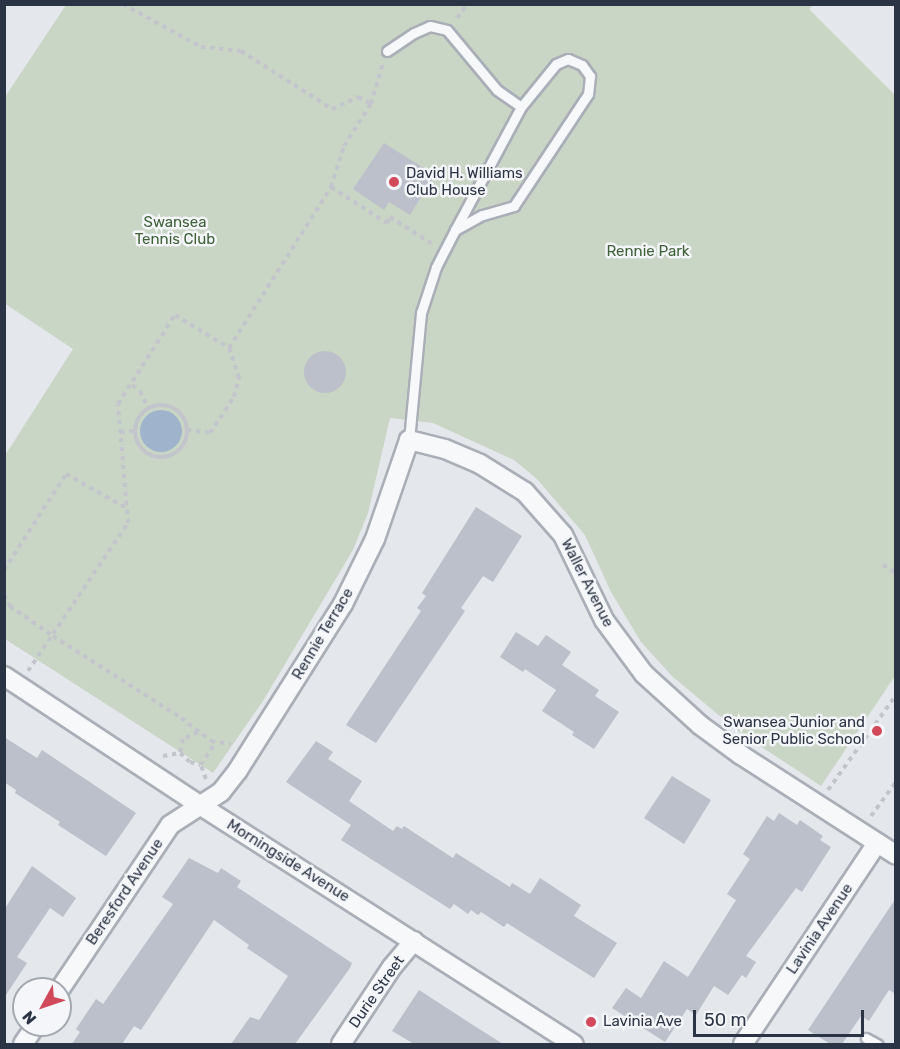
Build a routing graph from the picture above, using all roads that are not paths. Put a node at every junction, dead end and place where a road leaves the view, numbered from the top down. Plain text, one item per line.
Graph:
1 (387, 51) road end
2 (521, 107) junction
3 (455, 230) junction
4 (410, 440) junction
5 (4, 675) edge
6 (198, 804) junction
7 (877, 843) junction
8 (896, 855) edge
9 (414, 941) junction
10 (68, 977) edge
11 (866, 1038) dead end
12 (341, 1044) edge
13 (574, 1044) edge
14 (743, 1044) edge
15 (877, 1044) edge

1 - 2 lane
2 - 3 lane
2 - 3 lane
3 - 4 lane
4 - 6 street, Rennie Terrace
4 - 7 street, Waller Avenue
5 - 6 street, Morningside Avenue
6 - 9 street, Morningside Avenue
6 - 10 street, Beresford Avenue
7 - 8 street, Waller Avenue
7 - 14 street, Lavinia Avenue
9 - 12 street, Durie Street
9 - 13 street, Morningside Avenue
11 - 15 lane

